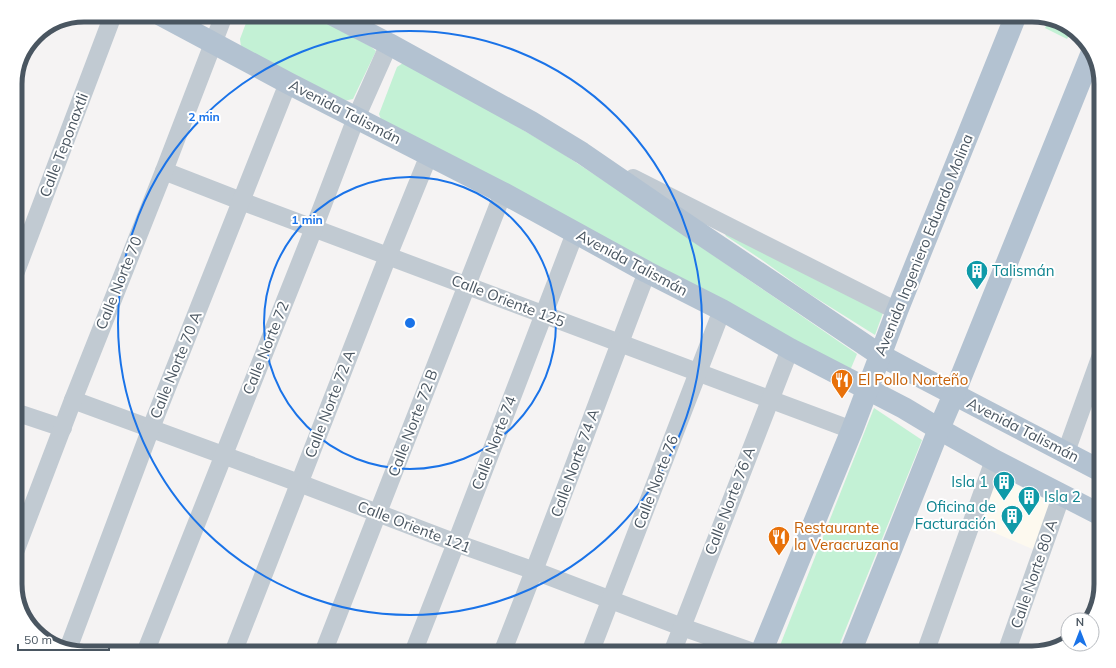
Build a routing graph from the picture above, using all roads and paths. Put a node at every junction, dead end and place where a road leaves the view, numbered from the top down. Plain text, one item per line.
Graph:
1 (110, 22) edge
2 (174, 22) edge
3 (221, 22) edge
4 (347, 22) edge
5 (1013, 22) edge
6 (213, 43) junction
7 (389, 44) junction
8 (1089, 60) edge
9 (288, 83) junction
10 (356, 118) junction
11 (582, 153) junction
12 (428, 155) junction
13 (164, 171) junction
14 (503, 193) junction
15 (241, 201) junction
16 (314, 228) junction
17 (575, 233) junction
18 (22, 256) edge
19 (388, 256) junction
20 (647, 272) junction
21 (467, 286) junction
22 (722, 310) junction
23 (897, 311) junction
24 (543, 314) junction
25 (620, 343) junction
26 (790, 349) junction
27 (880, 355) junction
28 (698, 373) junction
29 (1094, 374) edge
30 (921, 377) junction
31 (867, 390) junction
32 (954, 394) junction
33 (770, 399) junction
34 (73, 400) junction
35 (904, 408) junction
36 (22, 414) edge
37 (62, 428) junction
38 (151, 428) junction
39 (939, 429) junction
40 (852, 430) junction
41 (1066, 452) junction
42 (224, 456) junction
43 (994, 460) junction
44 (1094, 467) edge
45 (299, 483) junction
46 (1062, 494) junction
47 (1094, 511) edge
48 (378, 513) junction
49 (22, 534) edge
50 (456, 543) junction
51 (535, 571) junction
52 (610, 599) junction
53 (682, 627) junction
54 (70, 644) edge
55 (148, 646) edge
56 (237, 646) edge
57 (326, 646) edge
58 (416, 646) edge
59 (505, 646) edge
60 (593, 646) edge
61 (675, 646) edge
62 (736, 646) edge
63 (764, 646) edge
64 (853, 646) edge
65 (928, 646) edge
66 (1008, 646) edge

1 - 18 street, Calle Teponaxtli
2 - 6 main road, Avenida Talismán
3 - 6 street, Calle Norte 70
4 - 7 main road, Avenida Talismán
5 - 23 main road, Avenida Ingeniero Eduardo Molina
6 - 9 main road, Avenida Talismán
6 - 13 street, Calle Norte 70
7 - 10 street, Calle Norte 72
7 - 11 main road, Avenida Talismán
8 - 32 main road
9 - 10 main road, Avenida Talismán
9 - 15 street, Calle Norte 70 A
10 - 12 main road, Avenida Talismán
10 - 16 street, Calle Norte 72
11 - 23 street, Avenida Talismán
11 - 27 main road, Avenida Talismán
12 - 14 main road, Avenida Talismán
12 - 19 street, Calle Norte 72 A
13 - 15 street, Calle Oriente 125
13 - 34 street, Calle Norte 70
14 - 17 main road, Avenida Talismán
14 - 21 street, Calle Norte 72 B
15 - 16 street, Calle Oriente 125
15 - 38 street, Calle Norte 70 A
16 - 19 street, Calle Oriente 125
16 - 42 street, Calle Norte 72
17 - 20 main road, Avenida Talismán
17 - 24 street, Calle Norte 74
19 - 21 street, Calle Oriente 125
19 - 45 street, Calle Norte 72 A
20 - 22 main road, Avenida Talismán
20 - 25 street, Calle Norte 74 A
21 - 24 street, Calle Oriente 125
21 - 48 street, Calle Norte 72 B
22 - 26 main road, Avenida Talismán
22 - 28 street, Calle Norte 76
23 - 27 main road, Avenida Ingeniero Eduardo Molina
24 - 25 street, Calle Oriente 125
24 - 50 street, Calle Norte 74
25 - 28 street, Calle Oriente 125
25 - 51 street, Calle Norte 74 A
26 - 31 main road, Avenida Talismán
26 - 33 street, Calle Norte 76 A
27 - 30 main road, Avenida Talismán
27 - 31 main road, Avenida Ingeniero Eduardo Molina
28 - 33 street, Calle Oriente 125
28 - 52 street, Calle Norte 76
29 - 41 street
30 - 32 main road, Avenida Talismán
30 - 35 main road
31 - 35 main road, Avenida Talismán
31 - 40 main road, Avenida Ingeniero Eduardo Molina
32 - 39 main road
32 - 41 main road, Avenida Talismán
33 - 40 street, Calle Oriente 125
33 - 53 street, Calle Norte 76 A
34 - 37 street, Calle Norte 70
34 - 38 street, Calle Oriente 121
35 - 39 main road, Avenida Talismán
36 - 37 street
37 - 49 street, Calle Norte 70
38 - 42 street, Calle Oriente 121
38 - 54 street, Calle Norte 70 A
39 - 43 main road, Avenida Talismán
39 - 64 main road
40 - 63 main road, Avenida Ingeniero Eduardo Molina
41 - 44 main road, Avenida Talismán
42 - 45 street, Calle Oriente 121
42 - 55 street, Calle Norte 72
43 - 46 main road, Avenida Talismán
43 - 65 street
45 - 48 street, Calle Oriente 121
45 - 56 street, Calle Norte 72 A
46 - 47 main road, Avenida Talismán
46 - 66 street, Calle Norte 80 A
48 - 50 street, Calle Oriente 121
48 - 57 street, Calle Norte 72 B
50 - 51 street, Calle Oriente 121
50 - 58 street, Calle Norte 74
51 - 52 street, Calle Oriente 121
51 - 59 street, Calle Norte 74 A
52 - 53 street, Calle Oriente 121
52 - 60 street, Calle Norte 76
53 - 61 street, Calle Norte 76 A
53 - 62 street, Calle Oriente 121

